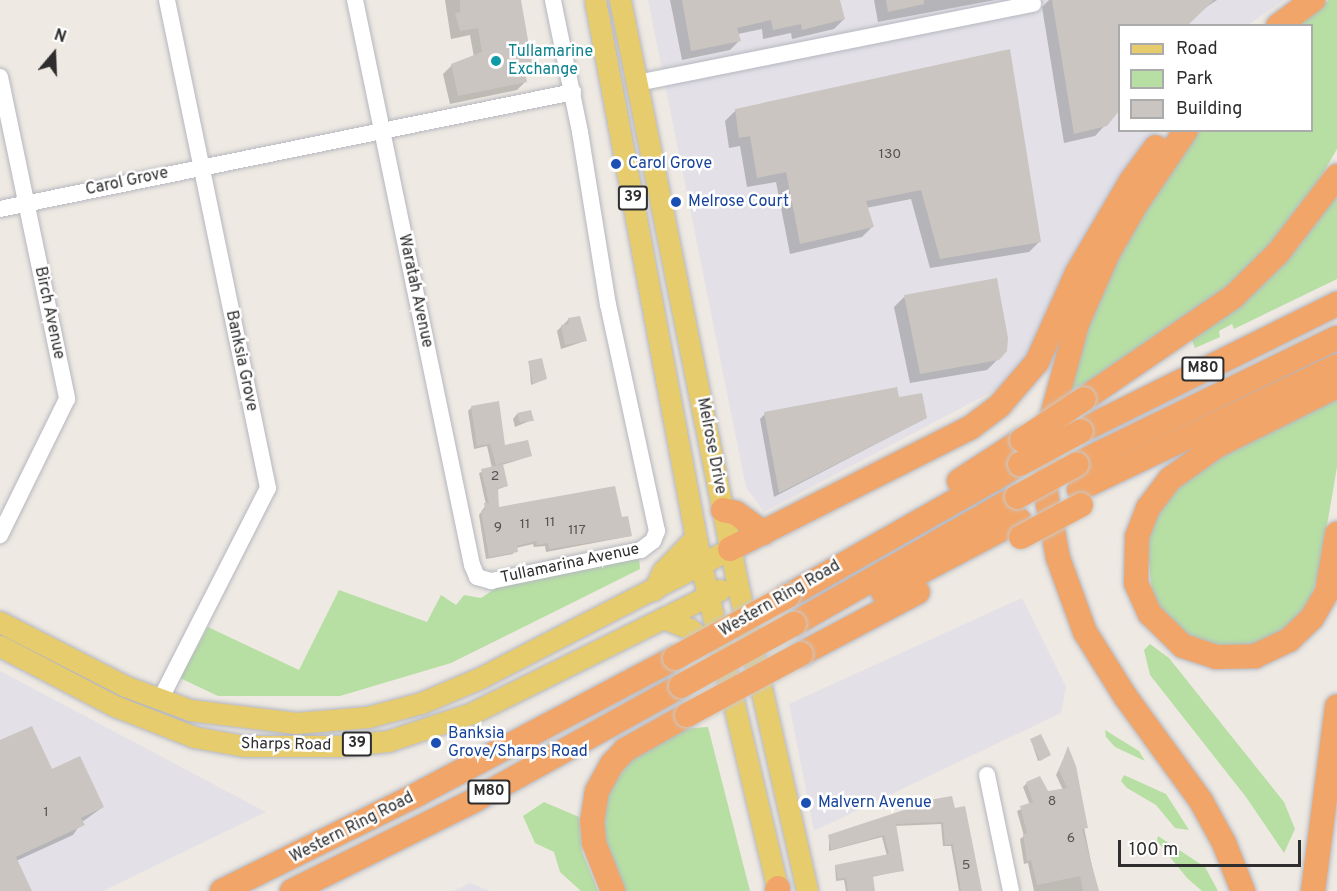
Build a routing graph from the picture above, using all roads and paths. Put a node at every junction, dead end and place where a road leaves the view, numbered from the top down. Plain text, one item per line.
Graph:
1 (167, 0) edge
2 (355, 0) edge
3 (553, 0) edge
4 (594, 0) edge
5 (620, 0) edge
6 (1313, 0) edge
7 (1034, 4) dead end
8 (1281, 24) edge
9 (1288, 24) edge
10 (0, 77) edge
11 (637, 83) junction
12 (573, 92) junction
13 (382, 131) junction
14 (1168, 132) edge
15 (1185, 132) edge
16 (201, 167) junction
17 (1337, 176) edge
18 (660, 196) junction
19 (633, 201) junction
20 (26, 204) junction
21 (0, 209) edge
22 (1332, 307) edge
23 (1330, 341) edge
24 (1328, 380) edge
25 (723, 510) junction
26 (764, 533) junction
27 (1337, 534) edge
28 (0, 535) edge
29 (696, 537) junction
30 (878, 542) junction
31 (730, 549) junction
32 (701, 565) junction
33 (481, 579) joint
34 (737, 582) junction
35 (654, 591) junction
36 (709, 596) junction
37 (664, 618) junction
38 (0, 622) edge
39 (797, 638) junction
40 (718, 642) junction
41 (0, 646) edge
42 (160, 700) junction
43 (684, 700) junction
44 (1337, 707) edge
45 (368, 717) junction
46 (370, 743) junction
47 (987, 775) dead end
48 (778, 890) edge
49 (222, 891) edge
50 (292, 891) edge
51 (613, 891) edge
52 (807, 891) edge
53 (1011, 891) edge
54 (1243, 891) edge
55 (1313, 891) edge

1 - 16 street, Banksia Grove
2 - 13 street, Waratah Avenue
3 - 12 street
4 - 19 main road, Melrose Drive / 39
5 - 11 main road, Melrose Drive / 39
6 - 8 highway
6 - 9 highway
7 - 11 street
10 - 20 street, Birch Avenue
11 - 18 main road, Melrose Drive / 39
12 - 13 street, Carol Grove
12 - 33 street, Tullamarina Avenue
13 - 16 street, Carol Grove
13 - 33 street, Waratah Avenue
14 - 26 highway
15 - 54 highway
16 - 20 street, Carol Grove
16 - 42 street, Banksia Grove
17 - 30 highway, bridge
18 - 19 main road
18 - 25 main road, Melrose Drive / 39
19 - 29 main road, Melrose Drive / 39
20 - 21 street, Carol Grove
20 - 28 street, Birch Avenue
22 - 30 highway, Western Ring Road / M80, bridge
23 - 39 highway, Western Ring Road / M80, bridge
24 - 27 highway
24 - 39 highway, bridge
25 - 26 highway
25 - 31 main road, Melrose Drive / 39
26 - 31 highway
29 - 32 main road, Melrose Drive
29 - 35 main road
30 - 49 highway, Western Ring Road / M80, bridge
31 - 32 main road, Sharps Road
31 - 34 main road, Melrose Drive / 39
32 - 35 main road, Sharps Road
32 - 36 main road, Melrose Drive
34 - 36 main road, Sharps Road / 39
34 - 52 main road, Melrose Drive
35 - 45 main road, Sharps Road / 39
36 - 37 main road, Sharps Road / 39
36 - 40 main road, Melrose Drive
37 - 40 main road
37 - 46 main road, Sharps Road / 39
38 - 42 main road, Sharps Road / 39
39 - 43 highway, Western Ring Road / M80, bridge
40 - 48 main road, Melrose Drive
41 - 46 main road, Sharps Road / 39
42 - 45 main road, Sharps Road / 39
43 - 50 highway, Western Ring Road / M80
43 - 51 highway
44 - 55 highway
45 - 46 main road
47 - 53 street

